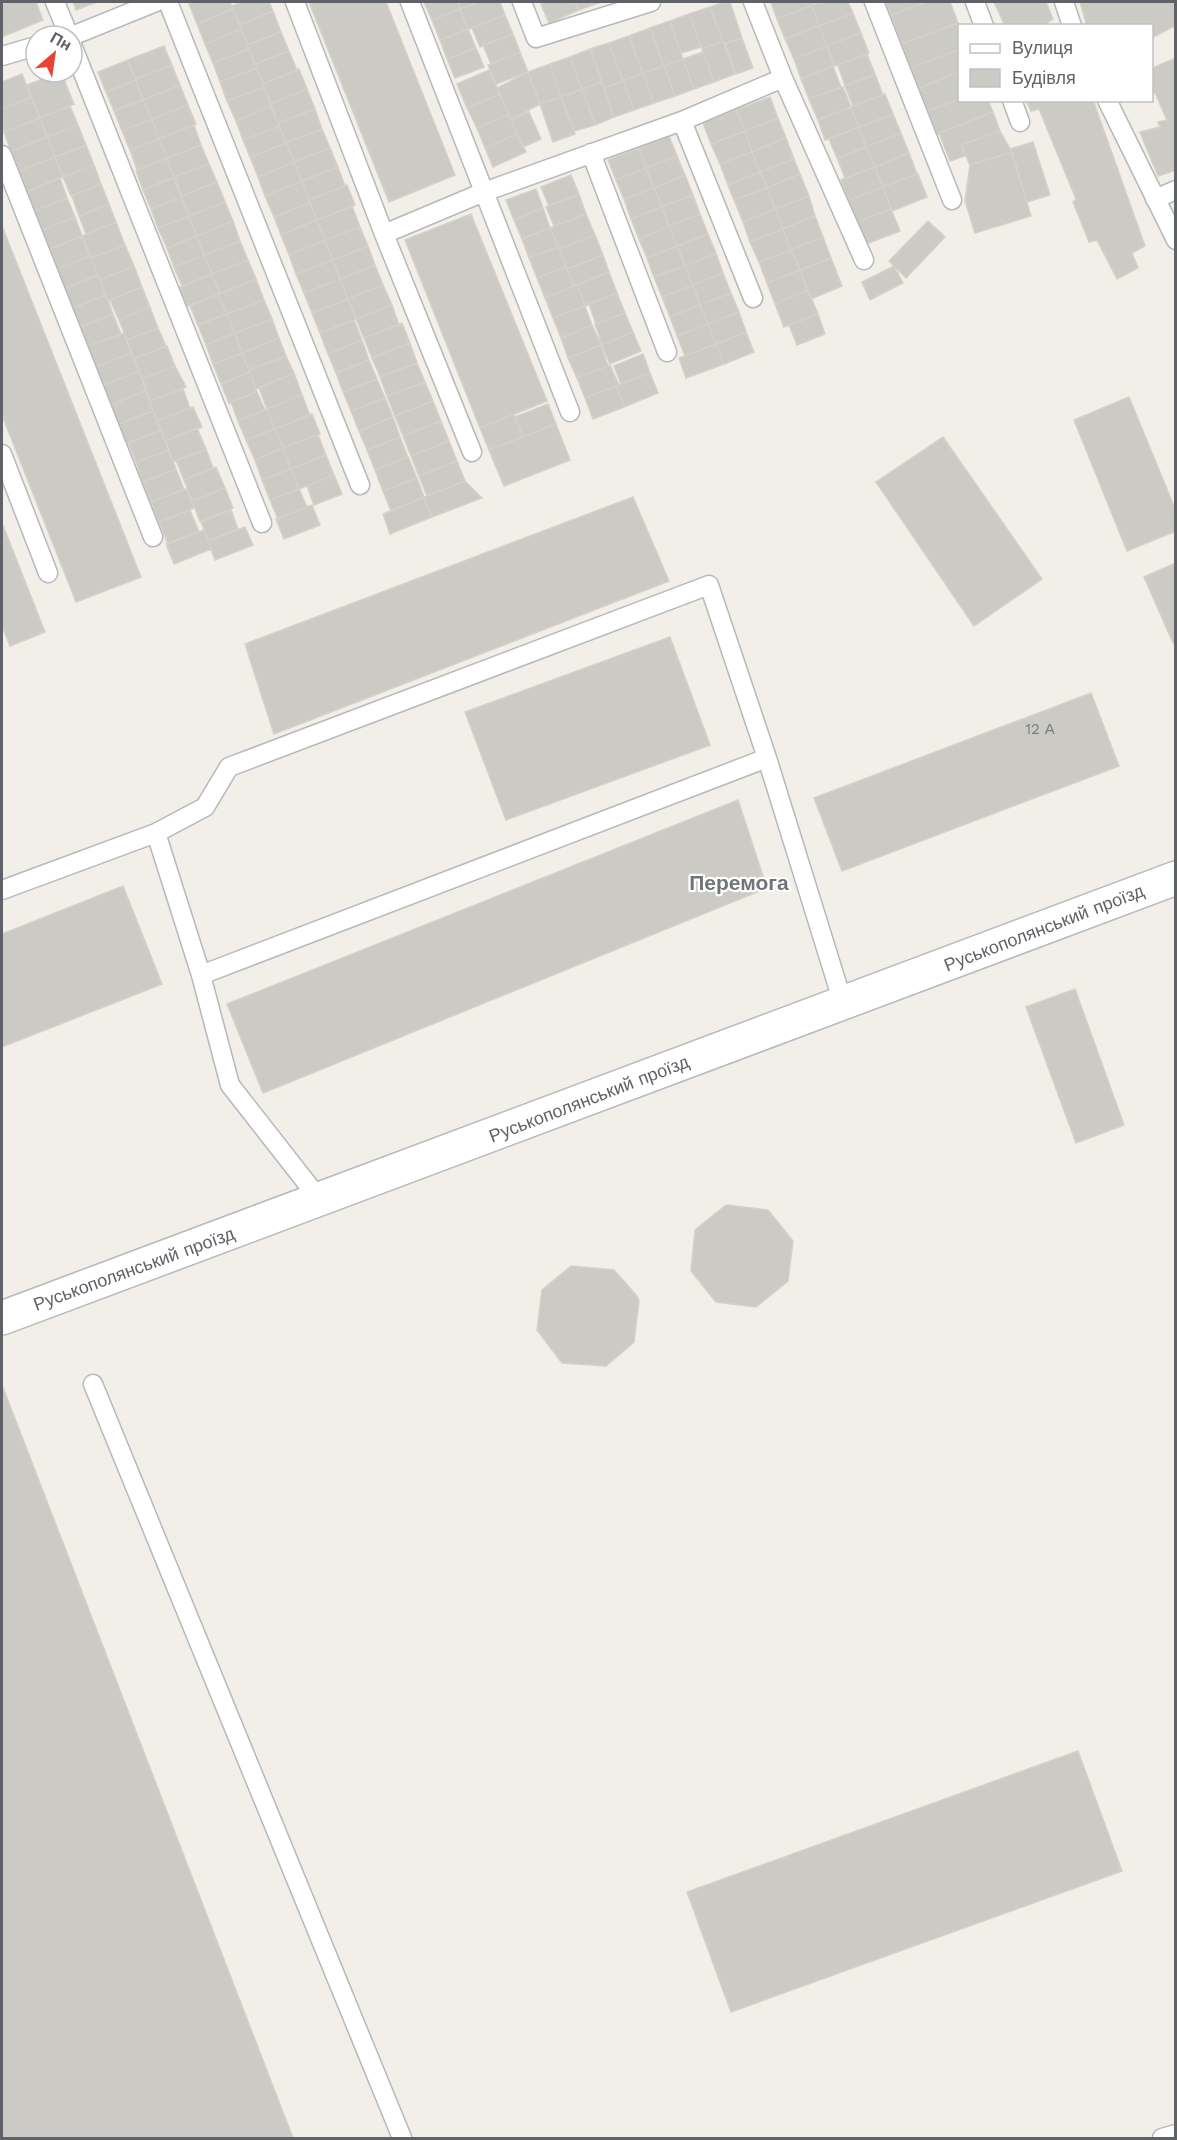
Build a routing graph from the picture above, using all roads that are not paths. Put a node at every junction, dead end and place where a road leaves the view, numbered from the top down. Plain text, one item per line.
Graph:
1 (55, 2) edge
2 (156, 2) edge
3 (168, 2) edge
4 (295, 2) edge
5 (410, 2) edge
6 (522, 2) edge
7 (753, 2) edge
8 (874, 2) edge
9 (975, 2) edge
10 (1064, 2) edge
11 (642, 3) edge
12 (65, 24) edge
13 (983, 24) edge
14 (1071, 24) edge
15 (84, 30) edge
16 (24, 50) edge
17 (2, 56) edge
18 (84, 75) edge
19 (783, 78) junction
20 (1013, 102) edge
21 (1108, 102) edge
22 (682, 121) junction
23 (1020, 122) dead end
24 (591, 153) junction
25 (2, 155) edge
26 (1176, 190) edge
27 (484, 192) junction
28 (1155, 199) junction
29 (952, 200) dead end
30 (384, 234) junction
31 (1176, 240) edge
32 (864, 260) dead end
33 (753, 298) dead end
34 (666, 352) dead end
35 (570, 412) dead end
36 (472, 452) dead end
37 (2, 454) edge
38 (360, 485) dead end
39 (262, 523) dead end
40 (153, 537) dead end
41 (48, 573) dead end
42 (767, 758) junction
43 (156, 833) junction
44 (1176, 878) edge
45 (2, 890) edge
46 (201, 975) junction
47 (843, 1003) junction
48 (320, 1200) junction
49 (2, 1318) edge
50 (93, 1384) dead end
51 (1176, 2134) edge
52 (402, 2139) edge
53 (1162, 2139) edge

1 - 12 lane
2 - 15 lane
3 - 38 lane
4 - 30 lane
5 - 27 lane
6 - 11 lane
7 - 19 lane
8 - 29 lane
9 - 13 lane
10 - 14 lane
16 - 17 lane
18 - 39 lane
19 - 22 lane
19 - 32 lane
20 - 23 lane
21 - 28 lane
22 - 24 lane
22 - 33 lane
24 - 27 lane
24 - 34 lane
25 - 40 lane
26 - 28 lane
27 - 30 lane
27 - 35 lane
28 - 31 lane
30 - 36 lane
37 - 41 lane
42 - 43 lane
42 - 46 lane
42 - 47 lane
43 - 45 lane
43 - 46 lane
44 - 47 street, Руськополянський проїзд
46 - 48 lane
47 - 48 street, Руськополянський проїзд
48 - 49 street, Руськополянський проїзд
50 - 52 lane
51 - 53 lane

